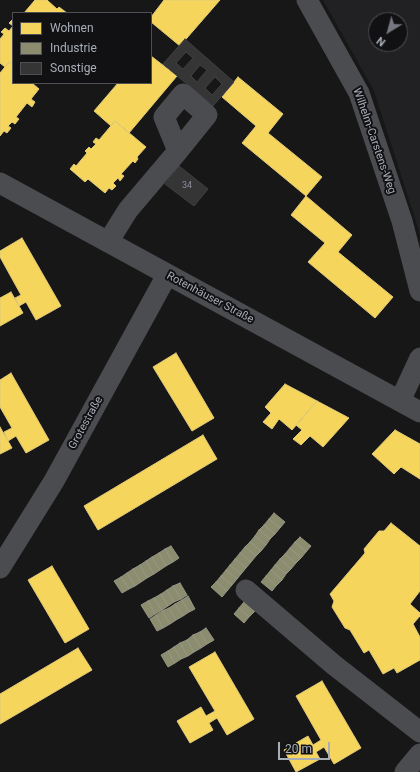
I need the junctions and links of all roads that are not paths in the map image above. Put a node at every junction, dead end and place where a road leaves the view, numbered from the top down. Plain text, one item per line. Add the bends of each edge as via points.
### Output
1 (307, 0) edge
2 (178, 151) dead end
3 (0, 183) edge
4 (108, 242) junction
5 (167, 275) junction
6 (420, 291) edge
7 (420, 359) edge
8 (400, 401) junction
9 (420, 412) edge
10 (0, 568) edge
11 (246, 590) dead end
12 (420, 732) edge
13 (420, 754) edge
14 (405, 772) edge

1 - 6 street, Wilhelm-Carstens-Weg via 359,93 402,221
2 - 4 street via 128,210
3 - 4 street, Rotenhäuser Straße
4 - 5 street, Rotenhäuser Straße
5 - 8 street, Rotenhäuser Straße
5 - 10 street, Grotestraße via 54,481
7 - 8 street
8 - 9 street, Rotenhäuser Straße
11 - 12 street via 334,665
13 - 14 street

